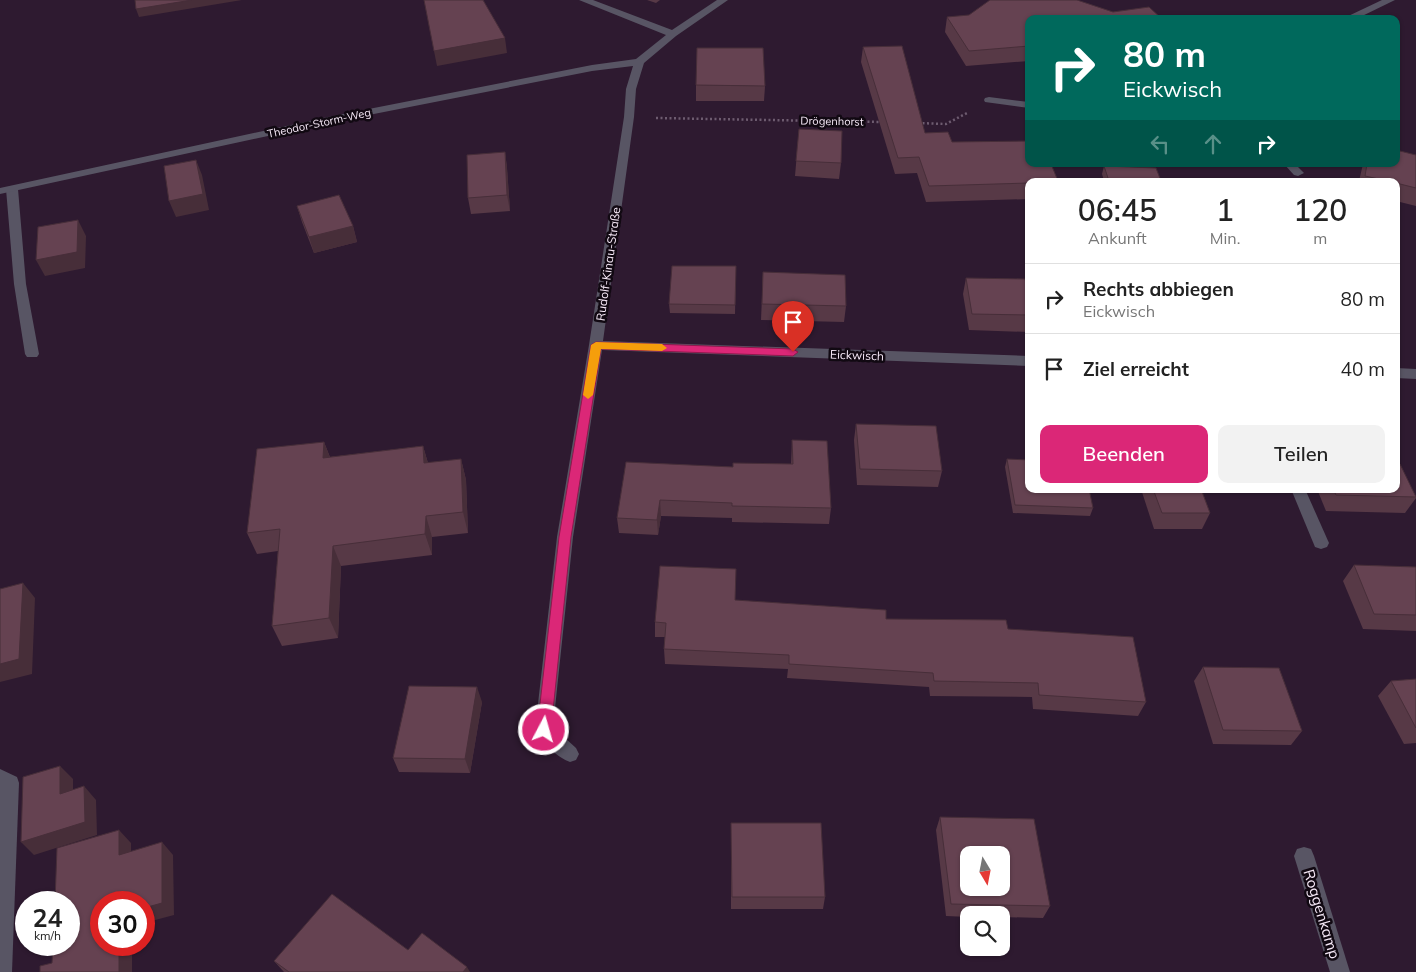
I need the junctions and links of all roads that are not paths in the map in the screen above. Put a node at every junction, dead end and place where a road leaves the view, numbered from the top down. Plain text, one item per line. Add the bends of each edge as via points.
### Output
1 (584, 0) edge
2 (723, 0) edge
3 (1390, 0) edge
4 (1356, 15) edge
5 (673, 34) junction
6 (639, 62) junction
7 (989, 100) road end
8 (1025, 104) edge
9 (1291, 167) edge
10 (1298, 173) dead end
11 (6, 190) edge
12 (596, 345) junction
13 (32, 354) dead end
14 (1025, 360) edge
15 (1400, 373) edge
16 (1416, 374) edge
17 (1300, 493) edge
18 (1322, 543) dead end
19 (570, 754) dead end
20 (0, 777) edge
21 (1304, 856) dead end
22 (2, 972) edge
23 (1340, 972) edge

1 - 5 street
2 - 5 street
3 - 4 street
5 - 6 street
6 - 11 street, Theodor-Storm-Weg via 592,68 338,118
6 - 12 street, Rudolf-Kinau-Straße via 631,89
7 - 8 street
9 - 10 street
11 - 13 street
12 - 14 street, Eickwisch
12 - 19 street, Rudolf-Kinau-Straße via 565,537 544,730
15 - 16 street
17 - 18 street
20 - 22 street via 10,783
21 - 23 street, Roggenkamp

